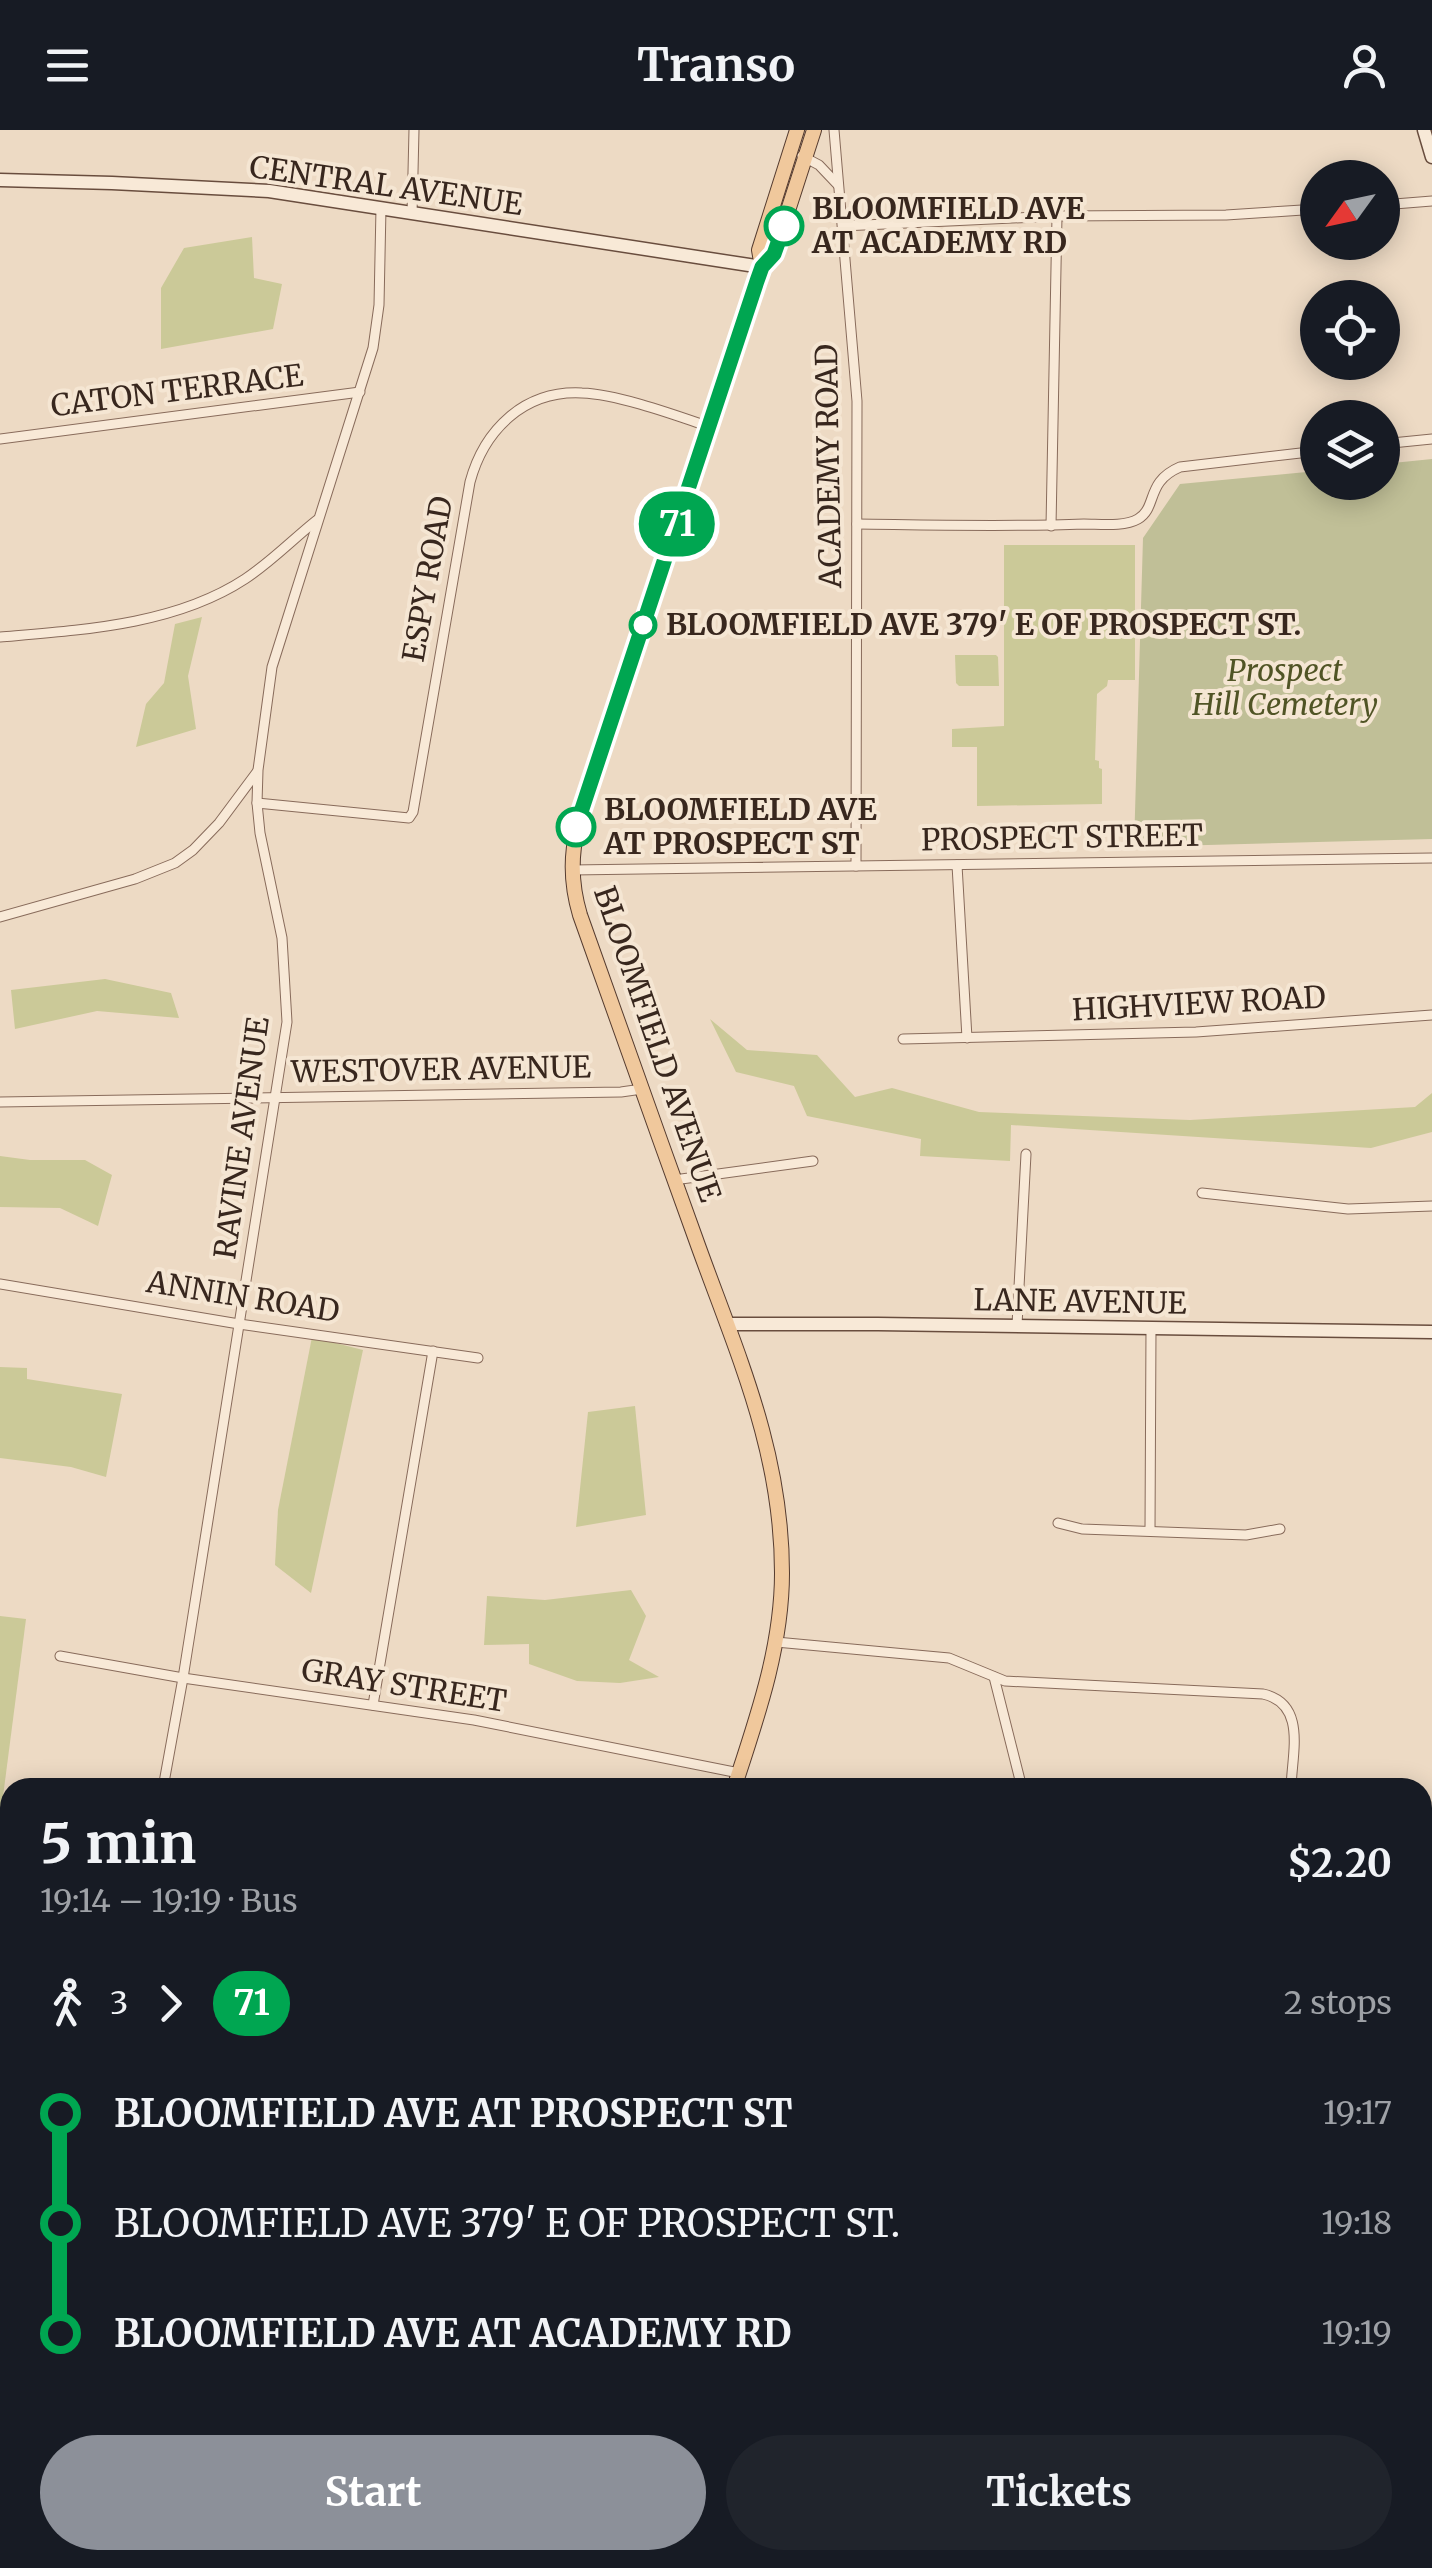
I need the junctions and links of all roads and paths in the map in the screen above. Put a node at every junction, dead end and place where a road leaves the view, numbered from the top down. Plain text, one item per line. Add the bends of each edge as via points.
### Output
1 (414, 130) edge
2 (797, 130) edge
3 (814, 130) edge
4 (834, 130) edge
5 (1424, 130) edge
6 (791, 150) junction
7 (1432, 156) edge
8 (806, 158) junction
9 (0, 180) edge
10 (838, 186) junction
11 (1432, 202) edge
12 (1400, 204) edge
13 (381, 208) junction
14 (1300, 210) edge
15 (412, 214) junction
16 (1057, 216) junction
17 (843, 226) junction
18 (762, 267) junction
19 (360, 392) junction
20 (710, 427) junction
21 (0, 439) edge
22 (1432, 439) edge
23 (1400, 442) edge
24 (1300, 453) edge
25 (319, 518) junction
26 (857, 524) junction
27 (1051, 526) junction
28 (0, 636) edge
29 (258, 770) junction
30 (257, 803) junction
31 (1432, 858) edge
32 (957, 865) junction
33 (856, 866) junction
34 (572, 870) junction
35 (0, 917) edge
36 (1432, 1015) edge
37 (967, 1038) junction
38 (903, 1040) dead end
39 (642, 1090) junction
40 (276, 1098) junction
41 (0, 1102) edge
42 (1026, 1154) dead end
43 (814, 1161) dead end
44 (674, 1180) junction
45 (1202, 1193) dead end
46 (1432, 1206) edge
47 (0, 1284) edge
48 (239, 1324) junction
49 (727, 1324) junction
50 (1017, 1326) junction
51 (1151, 1328) junction
52 (1432, 1332) edge
53 (433, 1351) junction
54 (478, 1358) dead end
55 (1058, 1522) dead end
56 (1280, 1529) dead end
57 (1150, 1530) junction
58 (776, 1642) junction
59 (60, 1656) dead end
60 (994, 1677) junction
61 (183, 1678) junction
62 (373, 1705) junction
63 (165, 1778) edge
64 (727, 1778) edge
65 (737, 1778) edge
66 (1019, 1778) edge
67 (1290, 1778) edge

1 - 15 street
2 - 6 main road, BLOOMFIELD AVENUE
3 - 8 main road, BLOOMFIELD AVENUE
4 - 10 street, ACADEMY ROAD
5 - 7 main road
6 - 8 street
6 - 18 main road, BLOOMFIELD AVENUE via 758,250
8 - 10 street
8 - 18 main road, BLOOMFIELD AVENUE via 774,254
9 - 13 main road, CENTRAL AVENUE via 269,192
10 - 17 street, ACADEMY ROAD
11 - 12 street
13 - 15 main road, CENTRAL AVENUE
13 - 19 street, RAVINE AVENUE via 374,348
14 - 16 street
15 - 18 main road, CENTRAL AVENUE
16 - 17 street
16 - 27 street
17 - 26 street, ACADEMY ROAD via 857,400
18 - 20 main road, BLOOMFIELD AVENUE
19 - 21 street, CATON TERRACE
19 - 25 street, RAVINE AVENUE
20 - 30 street, ESPY ROAD via 580,392 546,397 507,418 485,444 470,482 413,812 409,818
20 - 34 main road, BLOOMFIELD AVENUE via 582,808
22 - 23 street
24 - 27 street via 1180,466 1158,482 1139,518
25 - 28 street via 246,578 175,612
25 - 29 street, RAVINE AVENUE via 272,667
26 - 27 street
26 - 33 street, ACADEMY ROAD
29 - 30 street, RAVINE AVENUE
29 - 35 street via 219,823 175,863
30 - 40 street, RAVINE AVENUE via 285,979 287,1022
31 - 32 street, PROSPECT STREET
32 - 33 street, PROSPECT STREET
32 - 37 street
33 - 34 street, PROSPECT STREET
34 - 39 main road, BLOOMFIELD AVENUE via 580,915
36 - 37 street, HIGHVIEW ROAD via 1196,1032
37 - 38 street, HIGHVIEW ROAD
39 - 40 street, WESTOVER AVENUE
39 - 44 main road, BLOOMFIELD AVENUE
40 - 41 street, WESTOVER AVENUE
40 - 48 street, RAVINE AVENUE
42 - 50 street
43 - 44 street
44 - 49 main road, BLOOMFIELD AVENUE
45 - 46 street via 1348,1209
47 - 48 street, ANNIN ROAD
48 - 53 street, ANNIN ROAD
48 - 61 street, RAVINE AVENUE
49 - 50 main road, LANE AVENUE
49 - 58 main road, BLOOMFIELD AVENUE via 762,1422 777,1491 782,1570
50 - 51 main road, LANE AVENUE
51 - 52 main road, LANE AVENUE
51 - 57 street
53 - 54 street, ANNIN ROAD
53 - 62 street
55 - 57 street
56 - 57 street via 1246,1535
58 - 60 street via 949,1658
58 - 65 main road, BLOOMFIELD AVENUE
59 - 61 street, GRAY STREET
60 - 66 street
60 - 67 street via 1275,1696 1293,1720
61 - 62 street, GRAY STREET
61 - 63 street, RAVINE AVENUE
62 - 64 street, GRAY STREET via 474,1720

